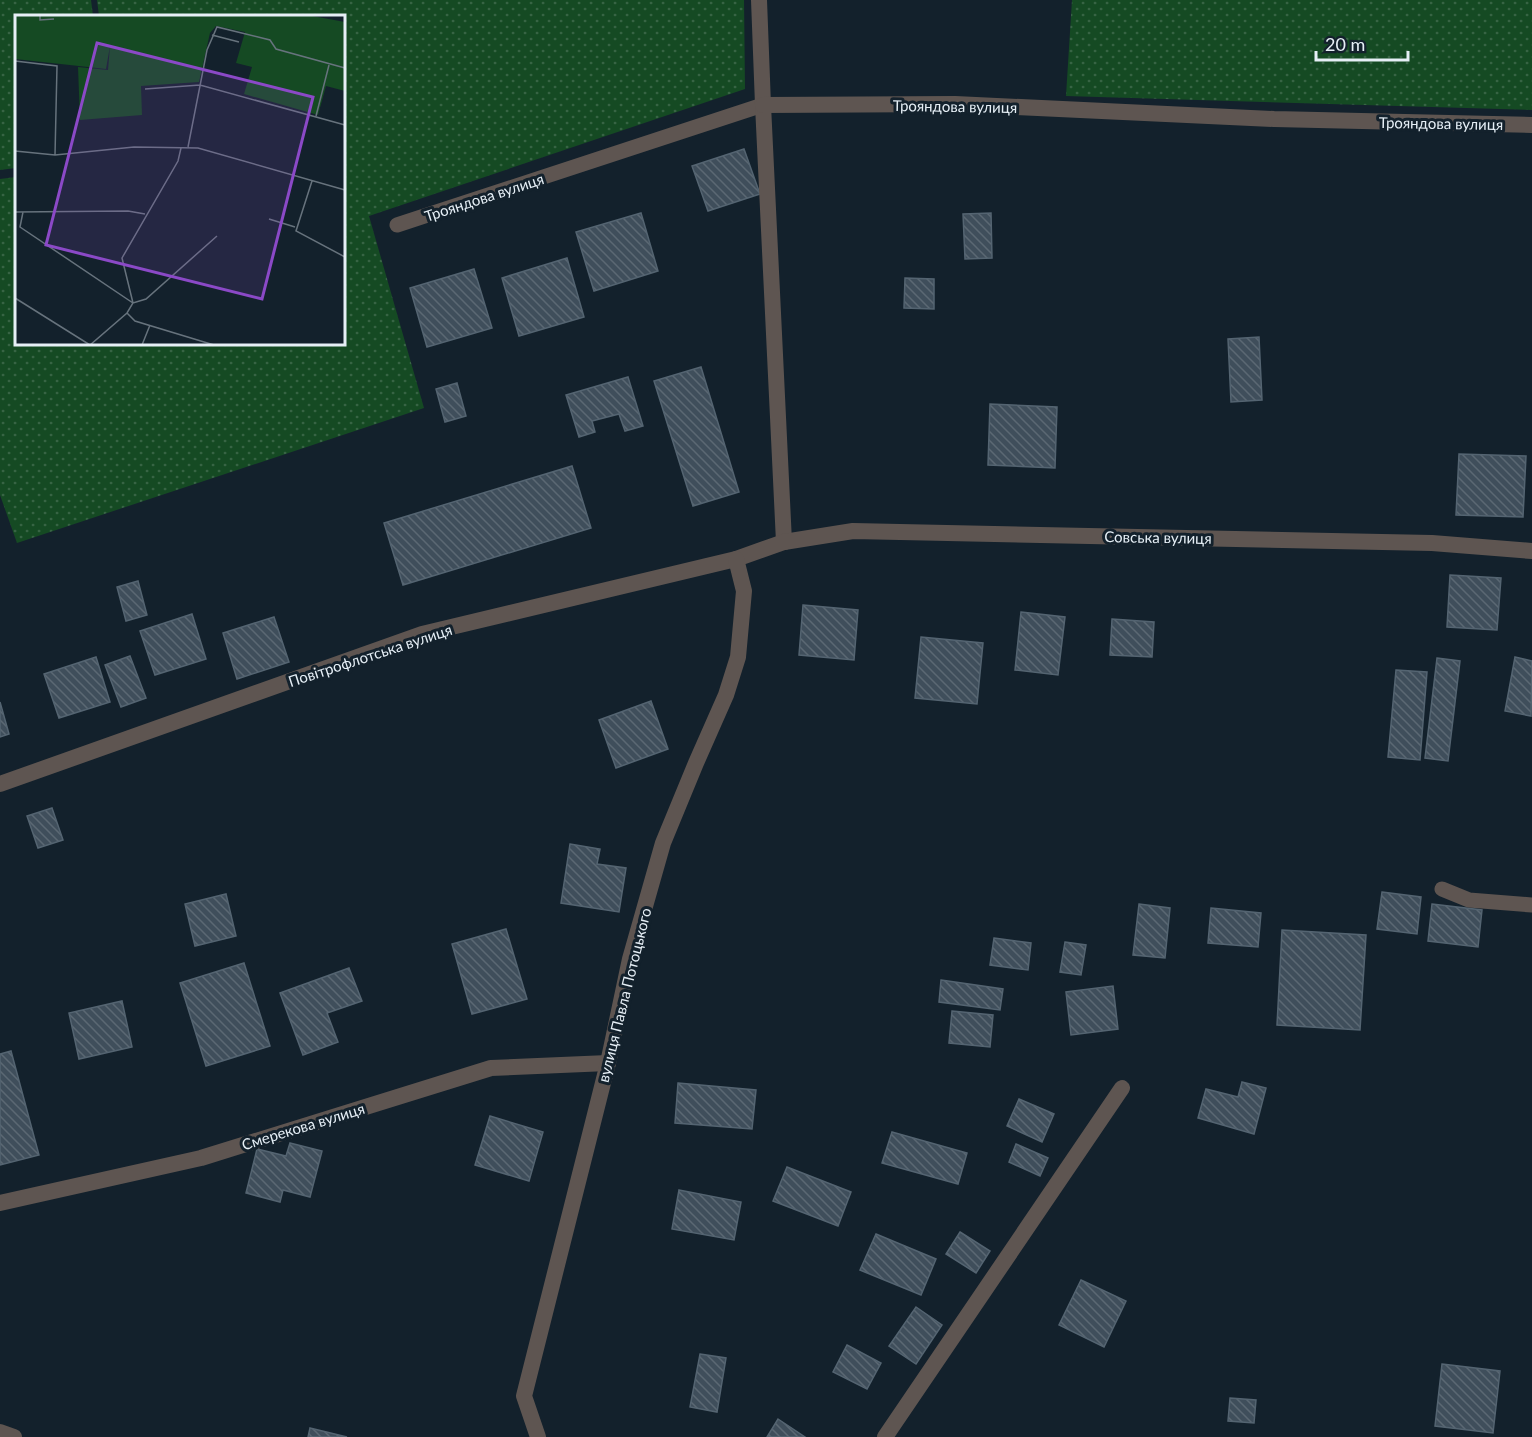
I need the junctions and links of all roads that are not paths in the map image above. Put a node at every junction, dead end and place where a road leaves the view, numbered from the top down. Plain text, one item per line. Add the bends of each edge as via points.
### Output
1 (759, 0) edge
2 (763, 105) junction
3 (1532, 124) edge
4 (397, 225) dead end
5 (784, 542) junction
6 (1532, 551) edge
7 (736, 559) junction
8 (0, 784) edge
9 (1442, 889) dead end
10 (1532, 904) edge
11 (608, 1063) junction
12 (1122, 1088) dead end
13 (0, 1203) edge
14 (0, 1432) edge
15 (15, 1437) edge
16 (538, 1437) edge
17 (885, 1437) edge

1 - 2 street
2 - 3 street, Трояндова вулиця via 955,104 1274,119
2 - 4 lane, Трояндова вулиця
2 - 5 street
5 - 6 street, Совська вулиця via 853,531 1432,543
5 - 7 street, Повітрофлотська вулиця
7 - 8 street, Повітрофлотська вулиця via 422,634
7 - 11 street, вулиця Павла Потоцького via 744,591 738,657 726,695 663,843 630,959
9 - 10 lane via 1469,900
11 - 13 street, Смерекова вулиця via 491,1068 201,1158
11 - 16 street, вулиця Павла Потоцького via 524,1396
12 - 17 street
14 - 15 street

